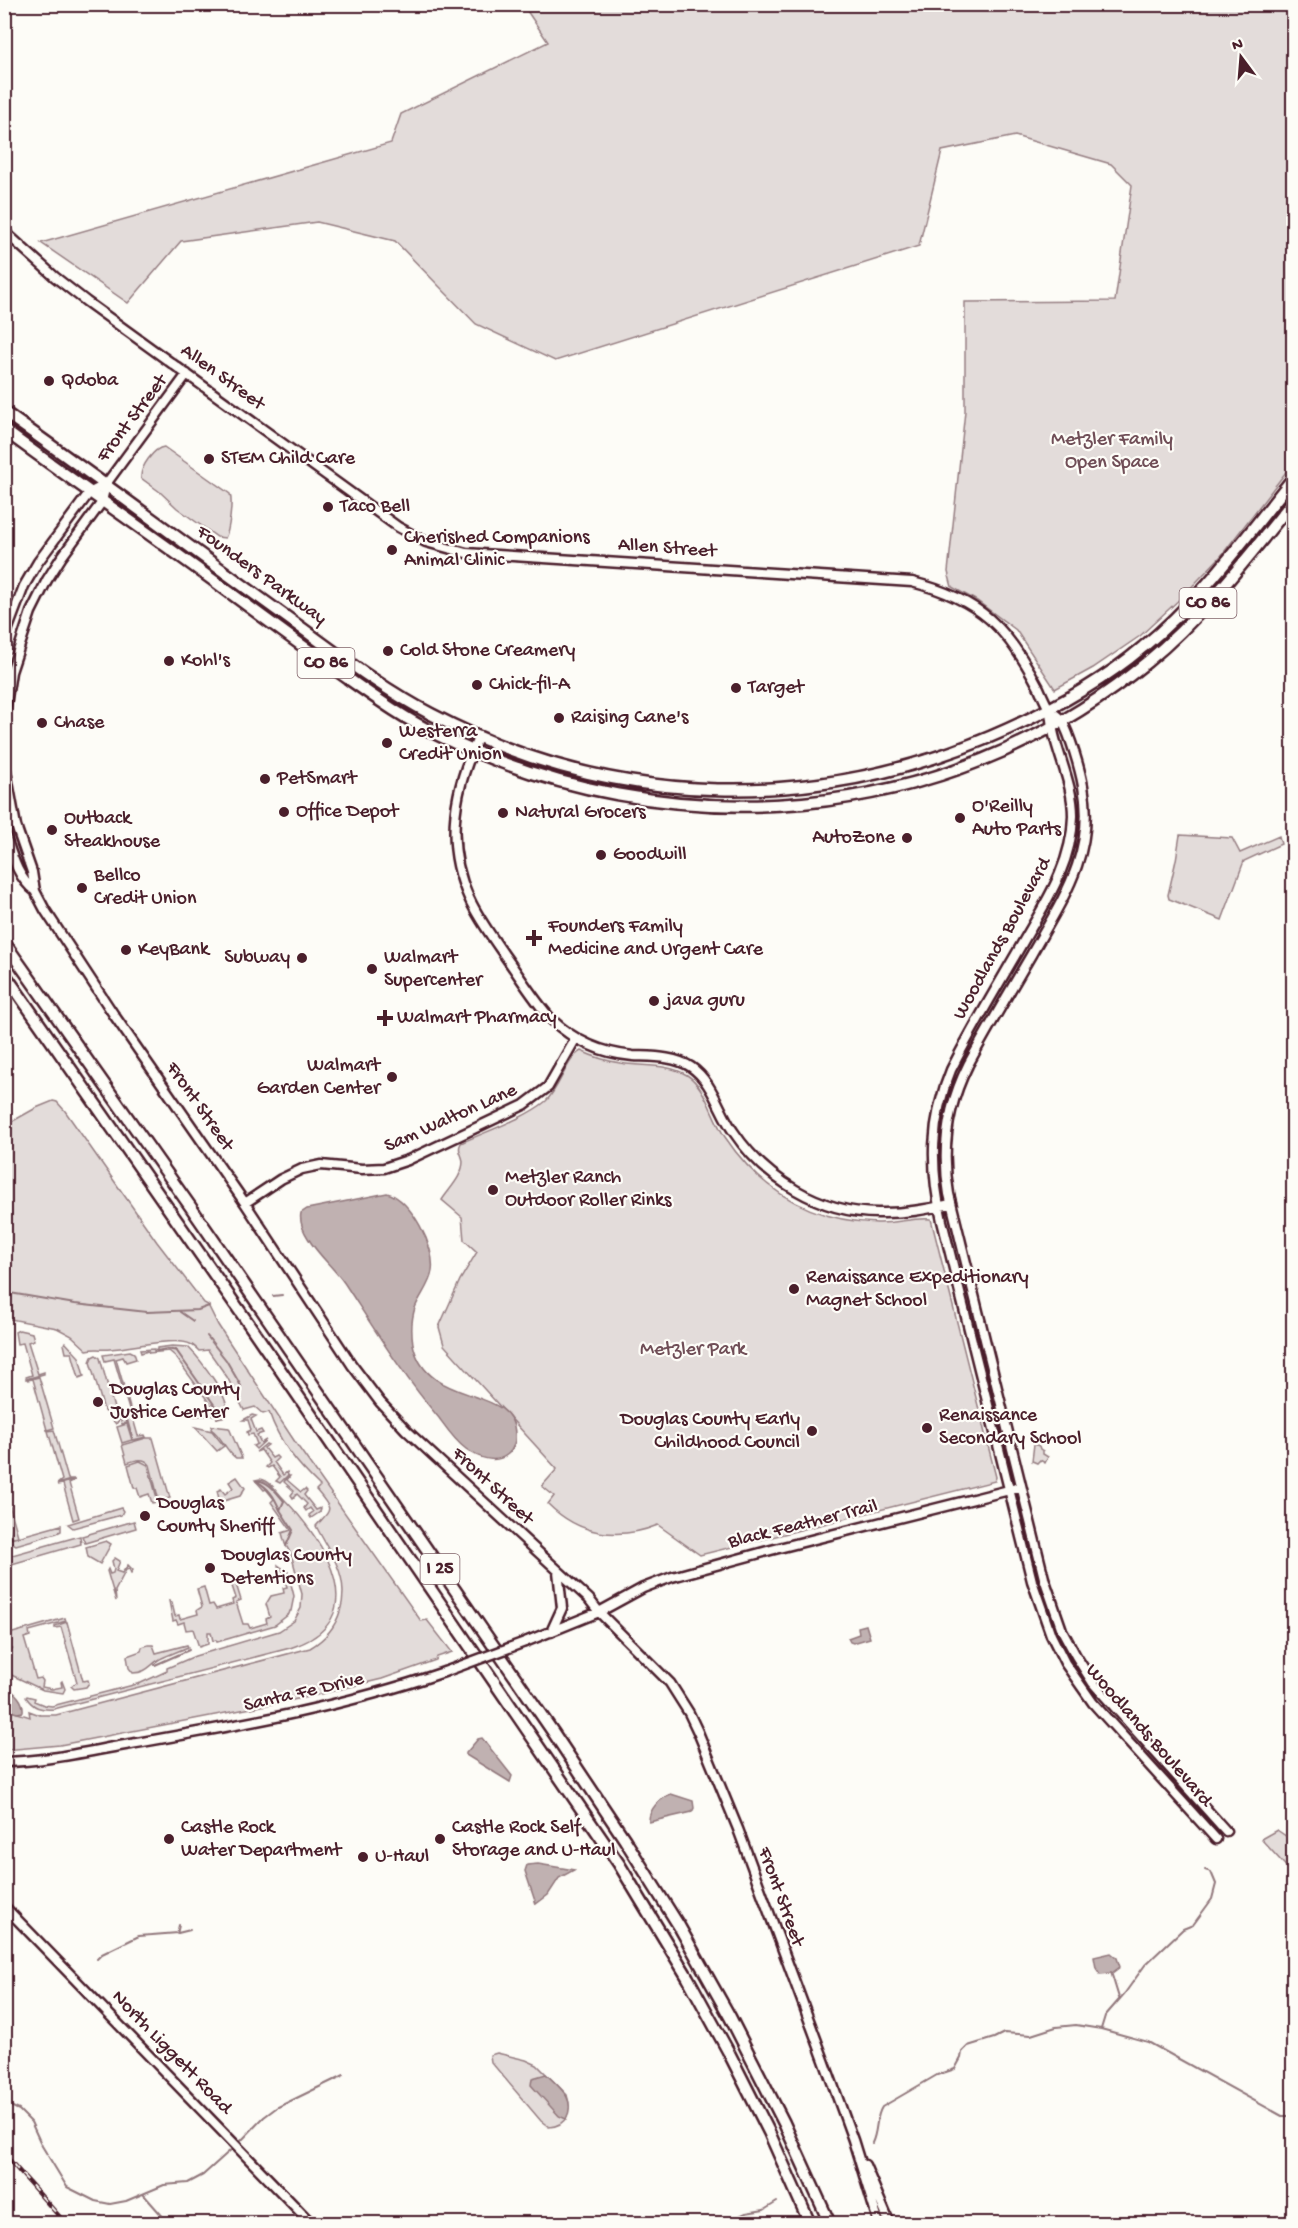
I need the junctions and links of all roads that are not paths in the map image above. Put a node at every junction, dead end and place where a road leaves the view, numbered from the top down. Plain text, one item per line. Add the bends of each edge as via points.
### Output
1 (4, 231) edge
2 (187, 374) junction
3 (4, 412) edge
4 (4, 430) edge
5 (1293, 477) edge
6 (106, 484) junction
7 (89, 493) junction
8 (1293, 500) edge
9 (102, 502) junction
10 (4, 639) edge
11 (1050, 710) junction
12 (4, 718) edge
13 (1061, 721) junction
14 (1050, 727) junction
15 (478, 738) junction
16 (472, 750) junction
17 (4, 760) edge
18 (802, 787) junction
19 (766, 806) junction
20 (4, 832) edge
21 (1069, 850) junction
22 (1075, 874) junction
23 (35, 891) junction
24 (4, 942) edge
25 (4, 973) edge
26 (576, 1038) junction
27 (245, 1203) junction
28 (951, 1204) junction
29 (939, 1206) junction
30 (1021, 1487) junction
31 (1009, 1490) junction
32 (558, 1571) junction
33 (599, 1612) junction
34 (551, 1632) junction
35 (4, 1762) edge
36 (1226, 1831) dead end
37 (1216, 1839) dead end
38 (4, 1906) edge
39 (853, 2140) junction
40 (312, 2223) edge
41 (810, 2223) edge
42 (830, 2223) edge
43 (879, 2223) edge
44 (890, 2223) edge

1 - 2 street, Allen Street via 67,287
2 - 6 street, Front Street
2 - 11 street, Allen Street via 398,527 446,549 898,581 934,588 977,609 1004,633 1018,650
3 - 6 highway, Founders Parkway / CO 86
4 - 7 highway, Founders Parkway / CO 86
5 - 11 highway, Founders Parkway / CO 86 via 1172,622 1107,675
6 - 7 street, Front Street
6 - 9 street, Front Street
6 - 15 highway, Founders Parkway / CO 86 via 392,691
7 - 9 highway, Founders Parkway / CO 86
7 - 10 street, Front Street via 33,570
8 - 13 highway, Founders Parkway / CO 86 via 1177,635 1133,673
9 - 12 street, Front Street via 57,565 31,612 11,672
9 - 16 highway, Founders Parkway / CO 86 via 383,703 435,734
11 - 13 street, Woodlands Boulevard
11 - 14 street, Woodlands Boulevard
11 - 18 highway, Founders Parkway / CO 86 via 938,757 864,777
13 - 14 highway, Founders Parkway / CO 86
13 - 22 street, Woodlands Boulevard via 1084,795 1084,836
14 - 19 highway, Founders Parkway / CO 86 via 1005,750 933,777 833,799
14 - 21 street, Woodlands Boulevard via 1071,789
15 - 16 street
15 - 18 highway, Founders Parkway / CO 86 via 556,765 630,781 721,790
16 - 19 highway, Founders Parkway / CO 86 via 550,780 628,797 705,806
16 - 26 street via 460,780 454,815 456,853 464,888 544,1011
17 - 23 street, Front Street via 13,816
18 - 19 highway
20 - 23 street, Front Street via 20,874
21 - 22 street
21 - 29 street, Woodlands Boulevard via 1054,888 946,1083 933,1142
22 - 28 street, Woodlands Boulevard via 957,1090 946,1142
23 - 27 street, Front Street via 64,941
24 - 42 highway, I 25 via 636,1857 730,2017
25 - 41 highway, I 25 via 619,1864 728,2051
26 - 27 street, Sam Walton Lane via 548,1087 524,1105 408,1160 384,1168 321,1165 302,1169
26 - 29 street via 601,1050 671,1059 688,1065 706,1082 729,1125 752,1156 807,1196 842,1209 876,1214
27 - 32 street, Front Street via 380,1402
28 - 29 street
28 - 30 street, Woodlands Boulevard
29 - 31 street, Woodlands Boulevard
30 - 31 street, Black Feather Trail
30 - 36 street, Woodlands Boulevard via 1049,1595 1076,1656 1115,1710
31 - 33 street, Black Feather Trail via 717,1564 654,1584
31 - 37 street, Woodlands Boulevard via 1037,1598 1065,1663 1099,1711
32 - 33 street, Front Street
32 - 34 street via 562,1608
33 - 34 street, Santa Fe Drive
33 - 39 street, Front Street via 658,1669 689,1713 738,1829
34 - 35 street, Santa Fe Drive, bridge via 357,1700 59,1757
38 - 40 street, North Liggett Road
39 - 43 street, Front Street
39 - 44 street, Front Street

